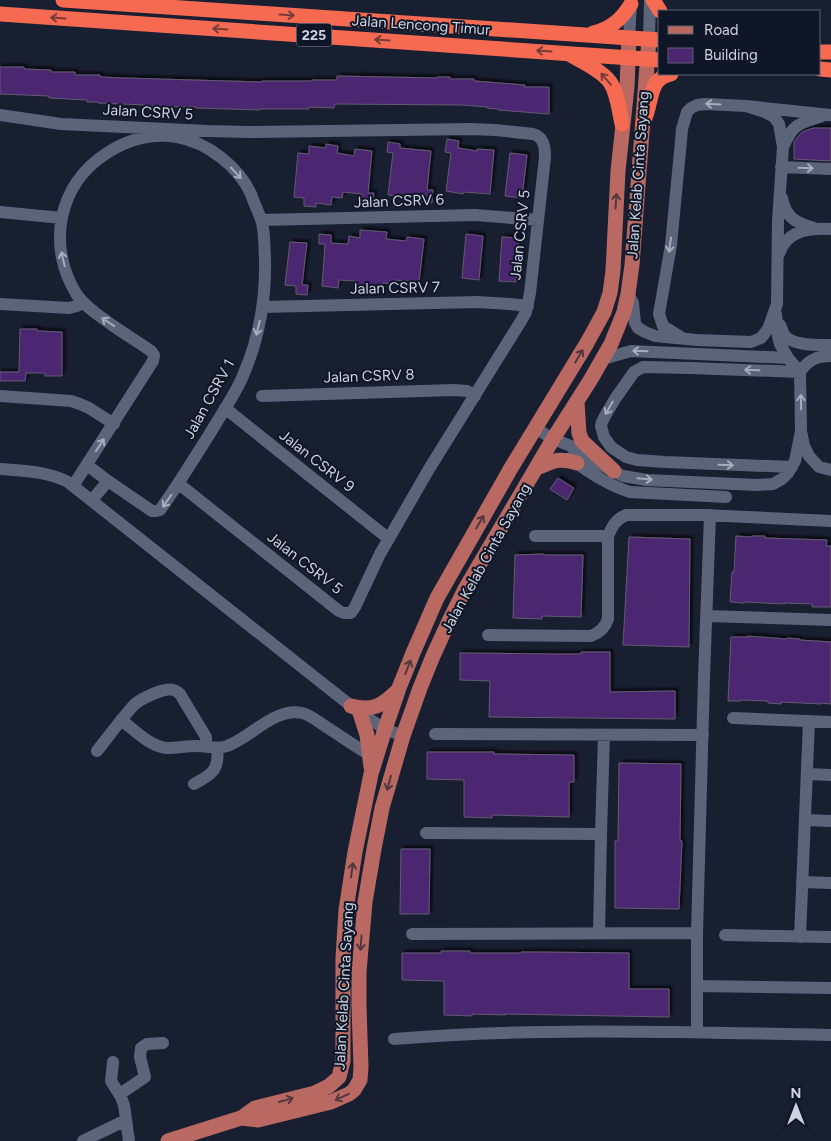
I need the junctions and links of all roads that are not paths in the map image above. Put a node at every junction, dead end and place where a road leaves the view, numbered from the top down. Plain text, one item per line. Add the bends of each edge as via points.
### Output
1 (63, 0) edge
2 (652, 0) edge
3 (632, 2) edge
4 (0, 14) edge
5 (582, 34) junction
6 (630, 38) junction
7 (654, 39) edge
8 (567, 52) junction
9 (628, 57) junction
10 (653, 59) edge
11 (667, 75) edge
12 (746, 106) junction
13 (0, 115) edge
14 (828, 115) edge
15 (622, 124) junction
16 (643, 124) junction
17 (90, 126) junction
18 (138, 128) junction
19 (235, 132) junction
20 (127, 141) junction
21 (783, 147) junction
22 (215, 154) junction
23 (782, 167) junction
24 (831, 169) edge
25 (780, 188) junction
26 (0, 212) edge
27 (62, 218) junction
28 (261, 220) junction
29 (538, 220) junction
30 (818, 228) junction
31 (831, 229) edge
32 (778, 259) junction
33 (628, 294) junction
34 (83, 303) junction
35 (0, 304) edge
36 (777, 304) junction
37 (528, 306) junction
38 (262, 307) junction
39 (684, 339) junction
40 (831, 344) edge
41 (831, 356) edge
42 (788, 358) junction
43 (603, 359) junction
44 (800, 372) junction
45 (0, 396) edge
46 (262, 396) dead end
47 (476, 396) junction
48 (577, 402) junction
49 (225, 408) junction
50 (114, 424) junction
51 (535, 428) junction
52 (801, 431) junction
53 (553, 439) junction
54 (577, 464) junction
55 (87, 465) junction
56 (792, 467) junction
57 (0, 468) edge
58 (537, 468) junction
59 (831, 470) edge
60 (614, 471) junction
61 (108, 481) junction
62 (179, 484) junction
63 (73, 486) junction
64 (726, 490) junction
65 (702, 495) junction
66 (92, 500) junction
67 (707, 515) junction
68 (727, 516) junction
69 (831, 521) edge
70 (535, 536) dead end
71 (608, 536) junction
72 (388, 538) junction
73 (707, 616) junction
74 (831, 620) edge
75 (488, 635) dead end
76 (399, 688) junction
77 (355, 709) junction
78 (733, 718) dead end
79 (122, 720) junction
80 (809, 721) junction
81 (831, 722) edge
82 (385, 730) junction
83 (435, 734) dead end
84 (604, 735) junction
85 (703, 735) junction
86 (403, 736) junction
87 (212, 747) junction
88 (97, 751) dead end
89 (370, 755) junction
90 (371, 774) junction
91 (806, 774) junction
92 (831, 774) edge
93 (194, 784) dead end
94 (805, 820) junction
95 (831, 821) edge
96 (426, 833) dead end
97 (601, 834) junction
98 (802, 882) junction
99 (831, 883) edge
100 (599, 933) junction
101 (697, 933) junction
102 (412, 934) dead end
103 (725, 935) dead end
104 (800, 937) junction
105 (831, 938) edge
106 (697, 986) junction
107 (831, 988) edge
108 (697, 1032) junction
109 (831, 1034) edge
110 (394, 1040) dead end
111 (163, 1042) dead end
112 (113, 1062) dead end
113 (120, 1094) junction
114 (241, 1118) junction
115 (126, 1120) junction
116 (83, 1141) edge
117 (130, 1141) edge
118 (168, 1141) edge

1 -> 5 highway, Jalan Lencong Timur / 225
2 - 7 street
3 - 5 highway via 611,26
3 - 6 street
8 -> 4 highway, Jalan Lencong Timur / 225
5 - 6 highway, Jalan Lencong Timur / 225
6 - 7 highway, Jalan Lencong Timur / 225
6 - 9 main road, Jalan Kelab Cinta Sayang
7 - 10 main road, Jalan Kelab Cinta Sayang
8 - 9 highway, Jalan Lencong Timur / 225
15 -> 8 highway via 610,82 598,70
9 - 10 highway, Jalan Lencong Timur / 225
9 - 15 main road, Jalan Kelab Cinta Sayang
10 - 16 main road, Jalan Kelab Cinta Sayang
11 - 16 highway via 661,77 652,89
12 - 14 street
12 - 21 street via 774,117 780,124
12 -> 39 street via 698,105 691,108 685,118 671,245 659,314 663,326
13 - 17 street, Jalan CSRV 5
14 - 21 street via 800,123 787,137
51 -> 15 main road, Jalan Kelab Cinta Sayang via 587,343 610,293
16 - 33 main road, Jalan Kelab Cinta Sayang
17 - 18 street, Jalan CSRV 5
17 - 20 street
18 - 19 street, Jalan CSRV 5
18 - 20 street
19 - 22 street via 221,140
19 - 29 street, Jalan CSRV 5 via 471,129 538,136 545,148
20 - 22 street, Jalan CSRV 1 via 148,137 177,138
20 - 27 street, Jalan CSRV 1 via 97,159 78,179 69,192
21 - 23 street
22 -> 28 street, Jalan CSRV 1 via 240,176
23 -> 24 street
23 - 25 street
25 - 30 street via 790,216 800,224
25 - 32 street
26 - 27 street
34 -> 27 street, Jalan CSRV 1 via 72,287 64,264
28 - 29 street, Jalan CSRV 6 via 484,215
28 - 38 street, Jalan CSRV 1 via 265,266
29 - 37 street, Jalan CSRV 5
30 - 31 street
30 - 32 street via 792,236 784,244
32 - 36 street
33 - 39 street via 638,328 655,336
33 - 43 main road, Jalan Kelab Cinta Sayang via 624,312
34 - 35 street via 69,308
50 -> 34 street, Jalan CSRV 1 via 154,355
36 - 39 street via 768,329 756,341
36 - 40 street via 783,333 790,340
36 - 42 street via 778,336
37 - 38 street, Jalan CSRV 7 via 477,302
37 - 47 street, Jalan CSRV 5
38 -> 49 street, Jalan CSRV 1 via 260,324 242,378
41 - 44 street via 812,359
42 -> 43 street via 632,351
42 - 44 street
43 - 48 main road, Jalan Kelab Cinta Sayang
52 -> 44 street
44 -> 56 street via 643,367 634,372 601,426 611,447 637,460
45 - 50 street via 71,401
46 - 47 street, Jalan CSRV 8 via 454,390
47 - 72 street, Jalan CSRV 5
48 - 53 main road, Jalan Kelab Cinta Sayang
48 - 60 main road via 582,441
49 - 62 street, Jalan CSRV 1
49 - 72 street, Jalan CSRV 9
55 -> 50 street, Jalan CSRV 1
51 - 53 street
76 -> 51 main road, Jalan Kelab Cinta Sayang via 437,598
52 - 56 street
52 - 59 street via 809,456 819,467
53 - 54 street
53 - 58 main road, Jalan Kelab Cinta Sayang
53 - 60 street
54 - 58 main road via 557,460
54 - 65 street via 630,492
55 - 61 street, Jalan CSRV 1
55 - 63 street, Jalan CSRV 1
56 - 64 street via 773,484
57 - 63 street via 45,474
58 - 86 main road, Jalan Kelab Cinta Sayang via 465,589 420,688
60 -> 64 street via 629,477
62 -> 61 street, Jalan CSRV 1 via 160,510 152,511
61 - 66 street
62 - 72 street, Jalan CSRV 5 via 344,613 354,611
63 - 66 street
64 - 65 street
64 - 68 street
65 - 67 street
66 - 77 street
67 - 68 street
67 - 71 street via 626,515 618,518
67 - 73 street
68 - 69 street
70 - 71 street
71 - 75 street via 608,619 604,628 591,636
73 - 74 street
73 - 85 street
76 - 77 main road via 387,701
76 - 82 main road, Jalan Kelab Cinta Sayang
77 - 82 street
77 - 89 main road via 365,728
78 - 80 street
79 - 87 street via 159,746
79 - 87 street via 138,702 167,689 175,690
79 - 88 street
80 - 81 street
80 - 91 street
82 - 86 street
82 - 90 main road, Jalan Kelab Cinta Sayang
83 - 84 street
84 - 85 street
84 - 97 street
85 - 101 street
86 -> 114 main road, Jalan Kelab Cinta Sayang via 382,808 366,902 360,960 360,1080 349,1094 331,1102 258,1120
87 - 89 street via 228,746 262,724 293,712 307,715
87 - 93 street via 217,762 214,771
89 - 90 main road
114 -> 90 main road, Jalan Kelab Cinta Sayang via 255,1108 315,1092 339,1077 343,1061 346,910
91 - 92 street
91 - 94 street
94 - 95 street
94 - 98 street
96 - 97 street
97 - 100 street
98 - 99 street
98 - 104 street
100 - 101 street
100 - 102 street
101 - 106 street
103 - 104 street
104 - 105 street
106 - 107 street
106 - 108 street
108 - 109 street
108 - 110 street via 511,1033
111 - 113 street via 141,1048 145,1077
112 - 113 street via 111,1081
113 - 115 street
114 - 118 main road, Jalan Kelab Cinta Sayang
115 - 116 street
115 - 117 street

